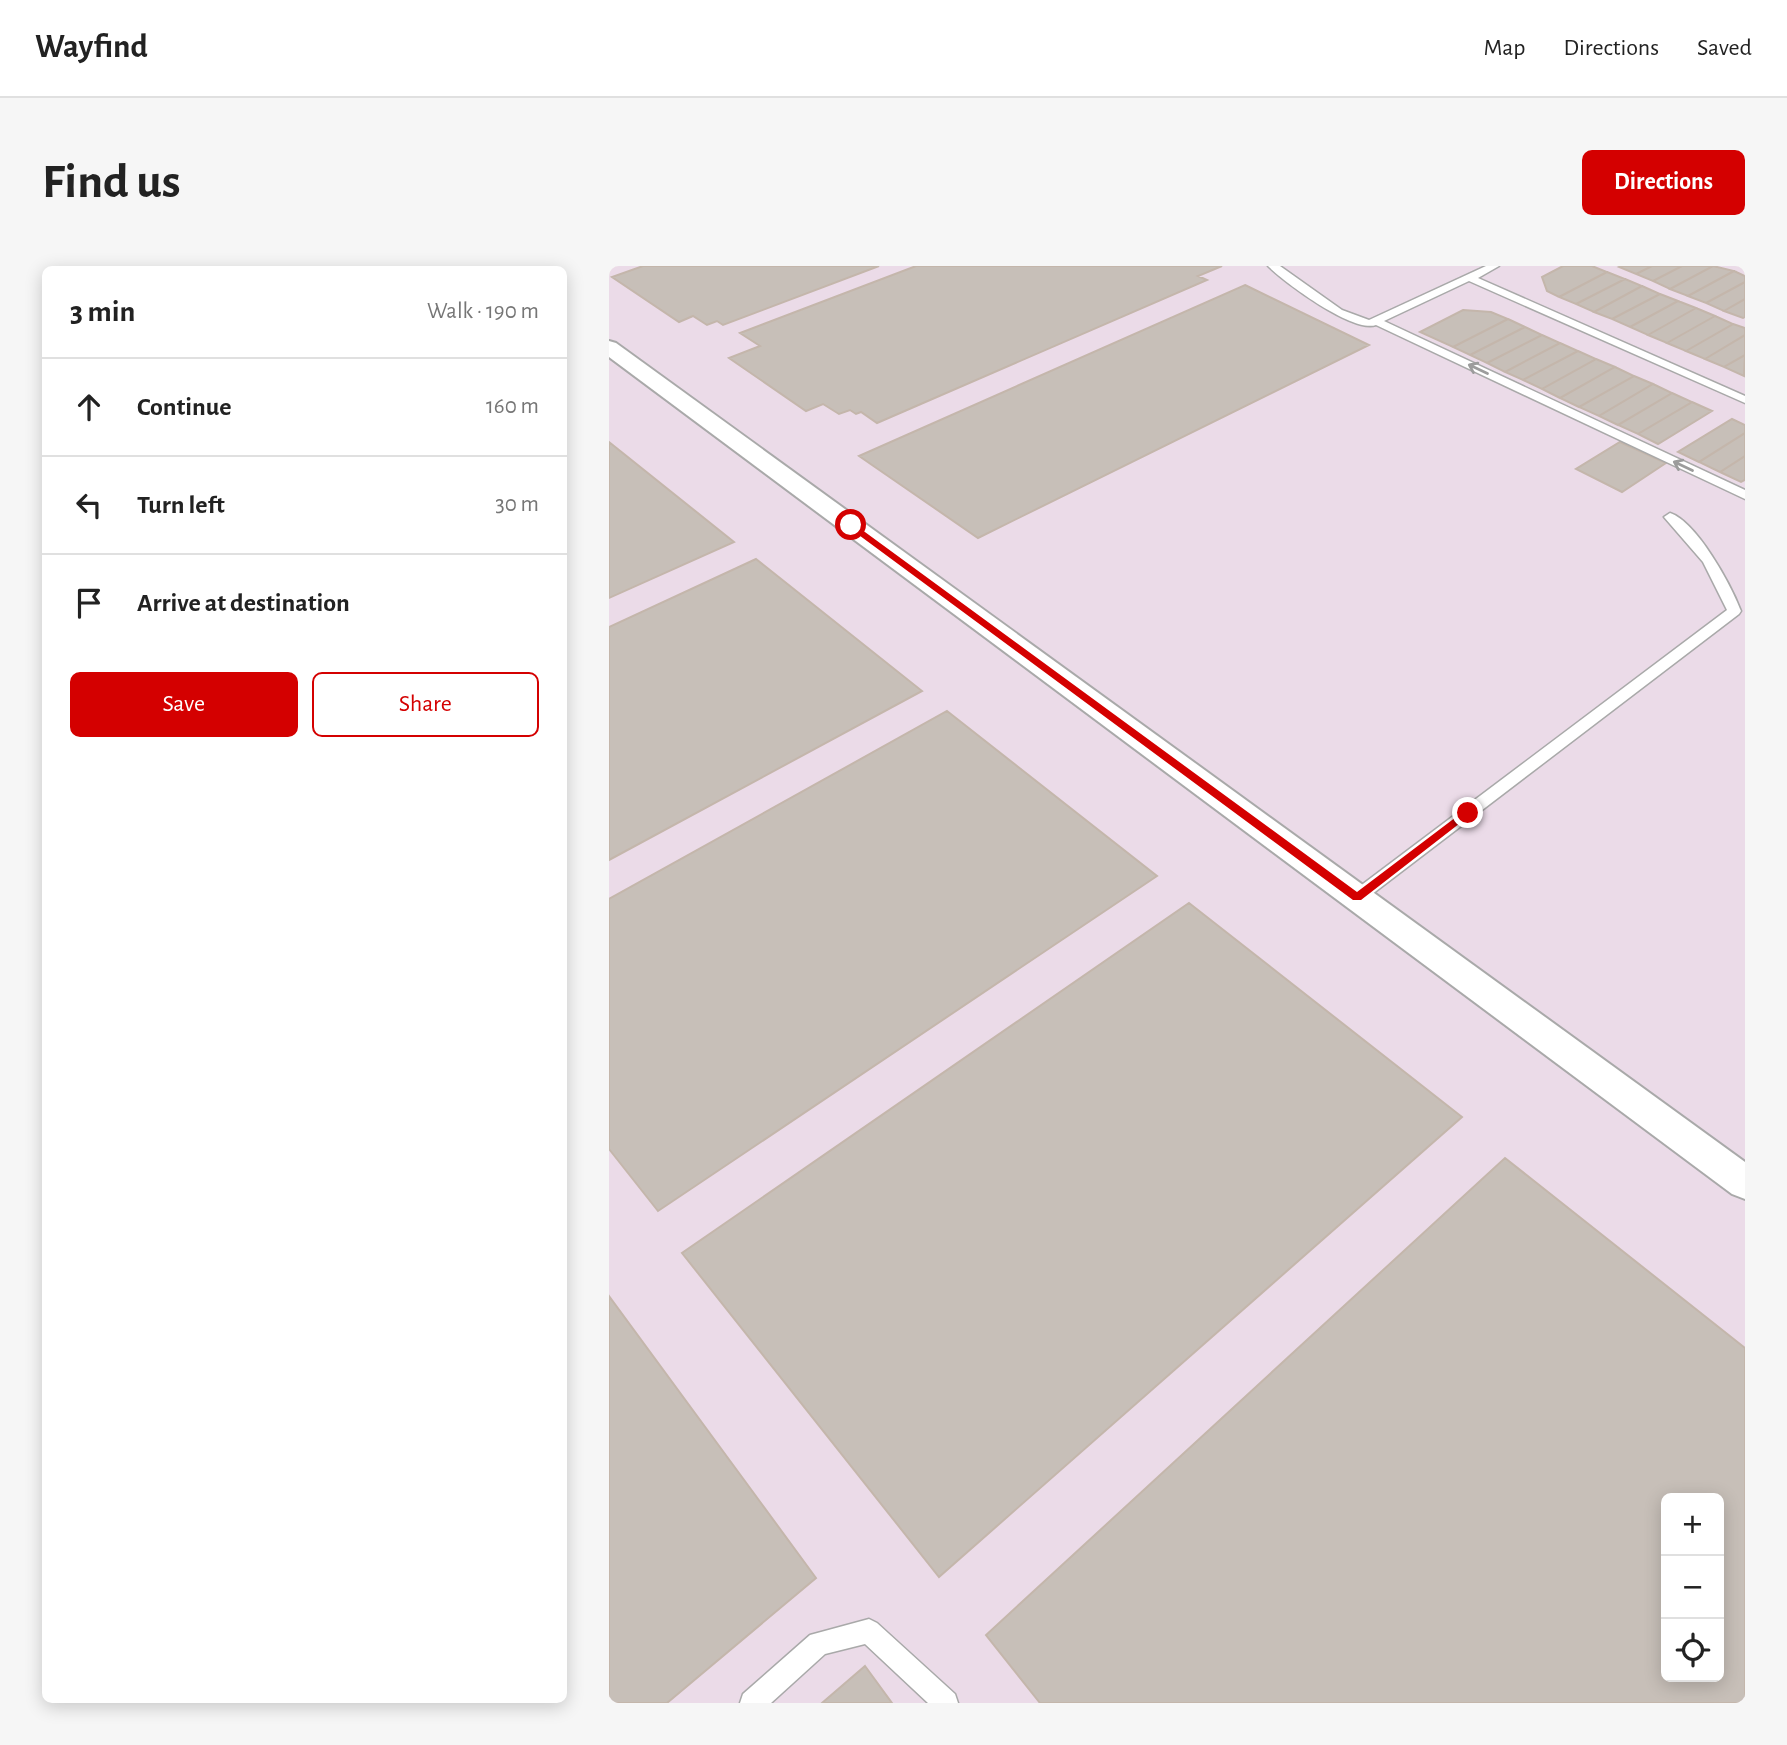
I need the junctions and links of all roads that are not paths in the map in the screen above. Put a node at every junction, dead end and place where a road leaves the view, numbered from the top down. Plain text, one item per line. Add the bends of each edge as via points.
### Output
1 (1273, 266) edge
2 (1494, 266) edge
3 (1470, 278) junction
4 (1376, 321) junction
5 (609, 347) edge
6 (1745, 400) edge
7 (1745, 495) edge
8 (1670, 517) dead end
9 (1357, 897) junction
10 (1745, 1183) edge
11 (752, 1703) edge
12 (946, 1703) edge

1 - 4 lane via 1338,312 1369,324
2 - 3 lane
3 - 4 lane
3 - 6 lane
7 -> 4 lane
5 - 9 street
8 - 9 lane via 1707,554 1734,611
9 - 10 street
11 - 12 lane via 819,1644 869,1632

